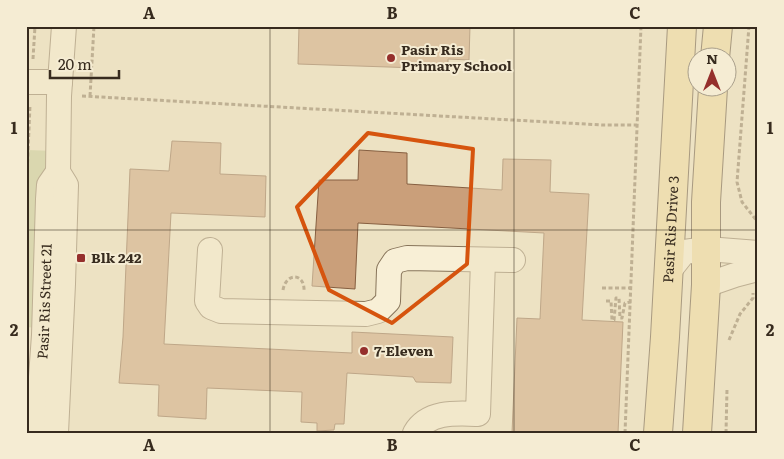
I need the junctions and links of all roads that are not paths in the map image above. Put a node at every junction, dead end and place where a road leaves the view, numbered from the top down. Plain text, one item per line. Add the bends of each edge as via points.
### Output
1 (64, 26) edge
2 (682, 26) edge
3 (718, 26) edge
4 (717, 48) edge
5 (26, 82) edge
6 (60, 89) junction
7 (713, 98) edge
8 (58, 172) junction
9 (707, 249) junction
10 (210, 250) dead end
11 (758, 253) edge
12 (483, 260) junction
13 (513, 260) dead end
14 (758, 269) edge
15 (669, 271) junction
16 (706, 285) junction
17 (37, 433) edge
18 (56, 433) edge
19 (415, 433) edge
20 (658, 433) edge
21 (697, 433) edge

1 - 6 street, Pasir Ris Street 21
2 - 15 main road, Pasir Ris Drive 3
3 - 4 main road
5 - 6 street
6 - 8 street, Pasir Ris Street 21
7 - 9 main road via 706,202
8 - 17 street, Pasir Ris Street 21 via 49,185
8 - 18 street, Pasir Ris Street 21 via 66,185
9 - 11 street
9 - 15 street via 684,252
9 - 16 main road
10 - 12 street via 207,301 211,308 221,311 366,314 378,310 388,301 389,270 395,262 407,258
12 - 13 street
12 - 19 street via 478,414 455,413 430,418
14 - 16 street
15 - 20 main road, Pasir Ris Drive 3
16 - 21 main road

